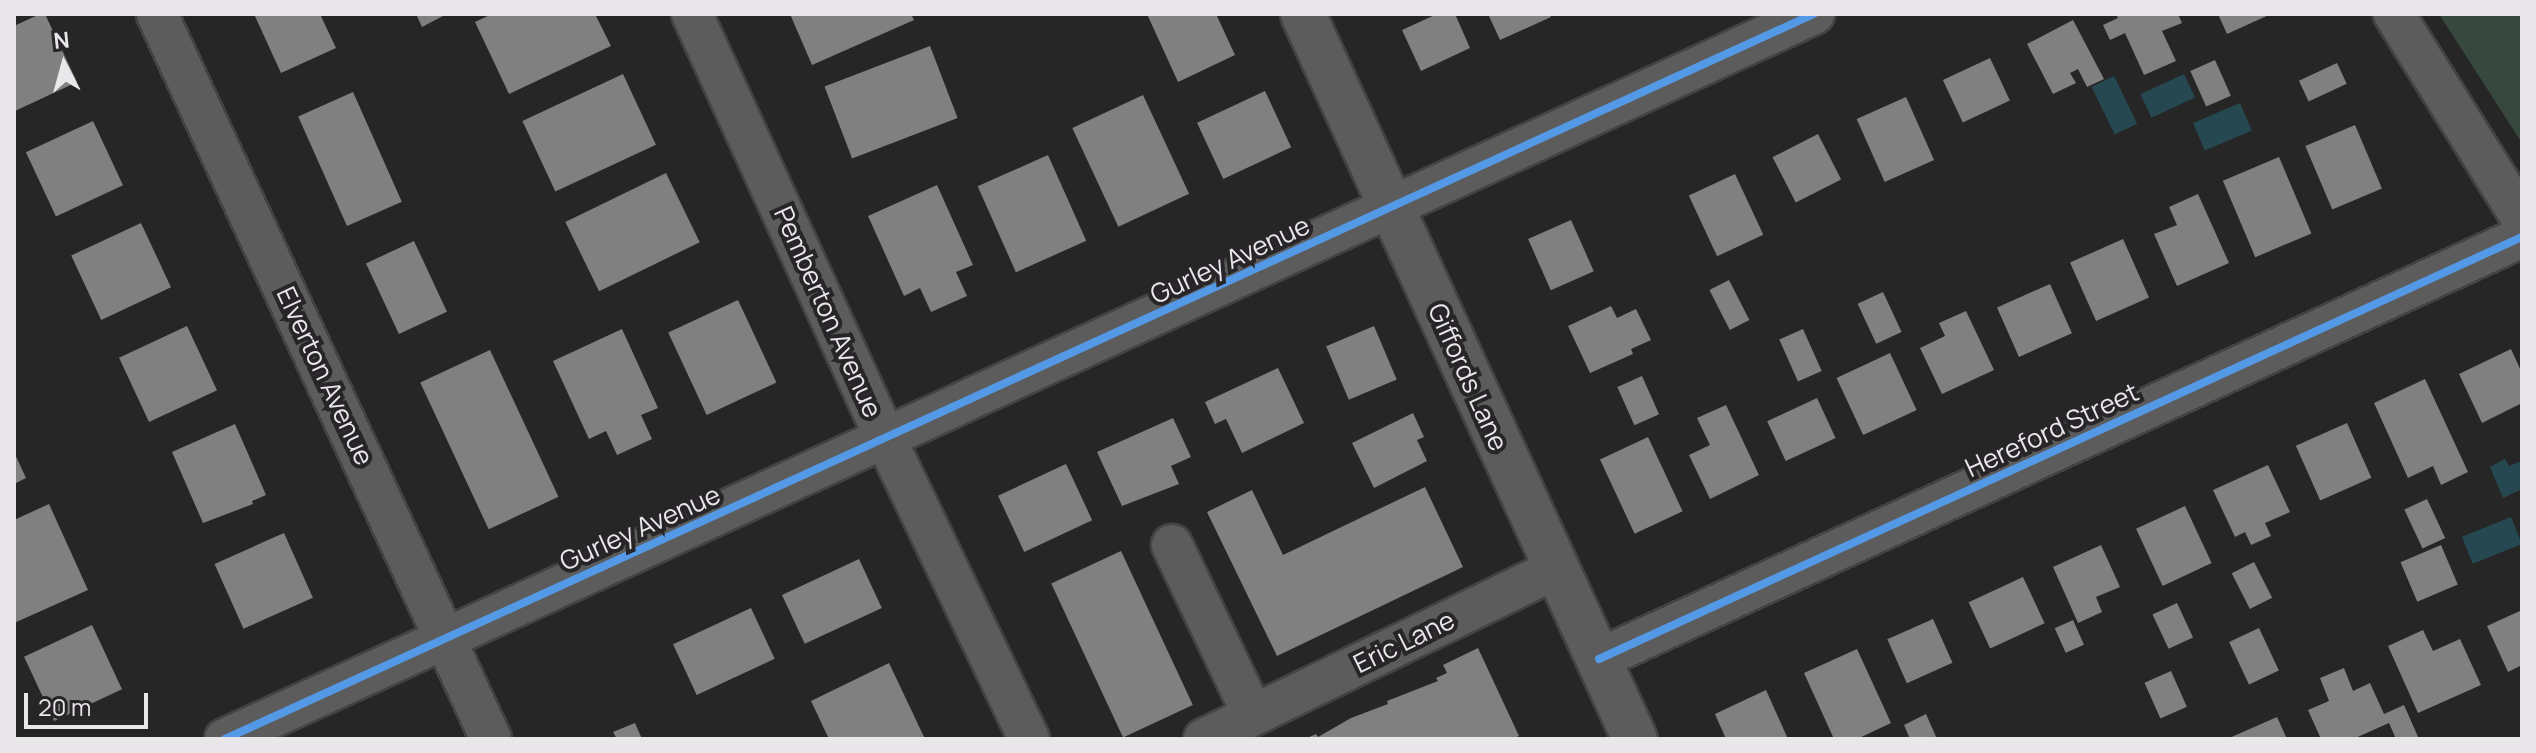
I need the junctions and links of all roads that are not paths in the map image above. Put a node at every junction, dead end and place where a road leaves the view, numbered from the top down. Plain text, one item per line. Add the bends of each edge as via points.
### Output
1 (157, 14) edge
2 (692, 14) edge
3 (1303, 14) edge
4 (1814, 14) edge
5 (2394, 14) edge
6 (1392, 208) junction
7 (2522, 219) edge
8 (2522, 237) edge
9 (886, 440) junction
10 (1172, 545) dead end
11 (1555, 569) junction
12 (446, 637) junction
13 (1599, 659) junction
14 (1253, 715) junction
15 (225, 739) edge
16 (491, 739) edge
17 (1029, 739) edge
18 (1204, 739) edge
19 (1635, 739) edge

1 - 12 street, Elverton Avenue
2 - 9 street, Pemberton Avenue
3 - 6 street, Giffords Lane
4 - 6 street, Gurley Avenue
5 - 7 street
6 - 9 street, Gurley Avenue
6 - 11 street, Giffords Lane
8 - 13 street, Hereford Street
9 - 12 street, Gurley Avenue
9 - 17 street, Pemberton Avenue
10 - 14 street
11 - 13 street, Giffords Lane
11 - 14 street, Eric Lane
12 - 15 street, Gurley Avenue
12 - 16 street, Elverton Avenue
13 - 19 street, Giffords Lane
14 - 18 street, Eric Lane

